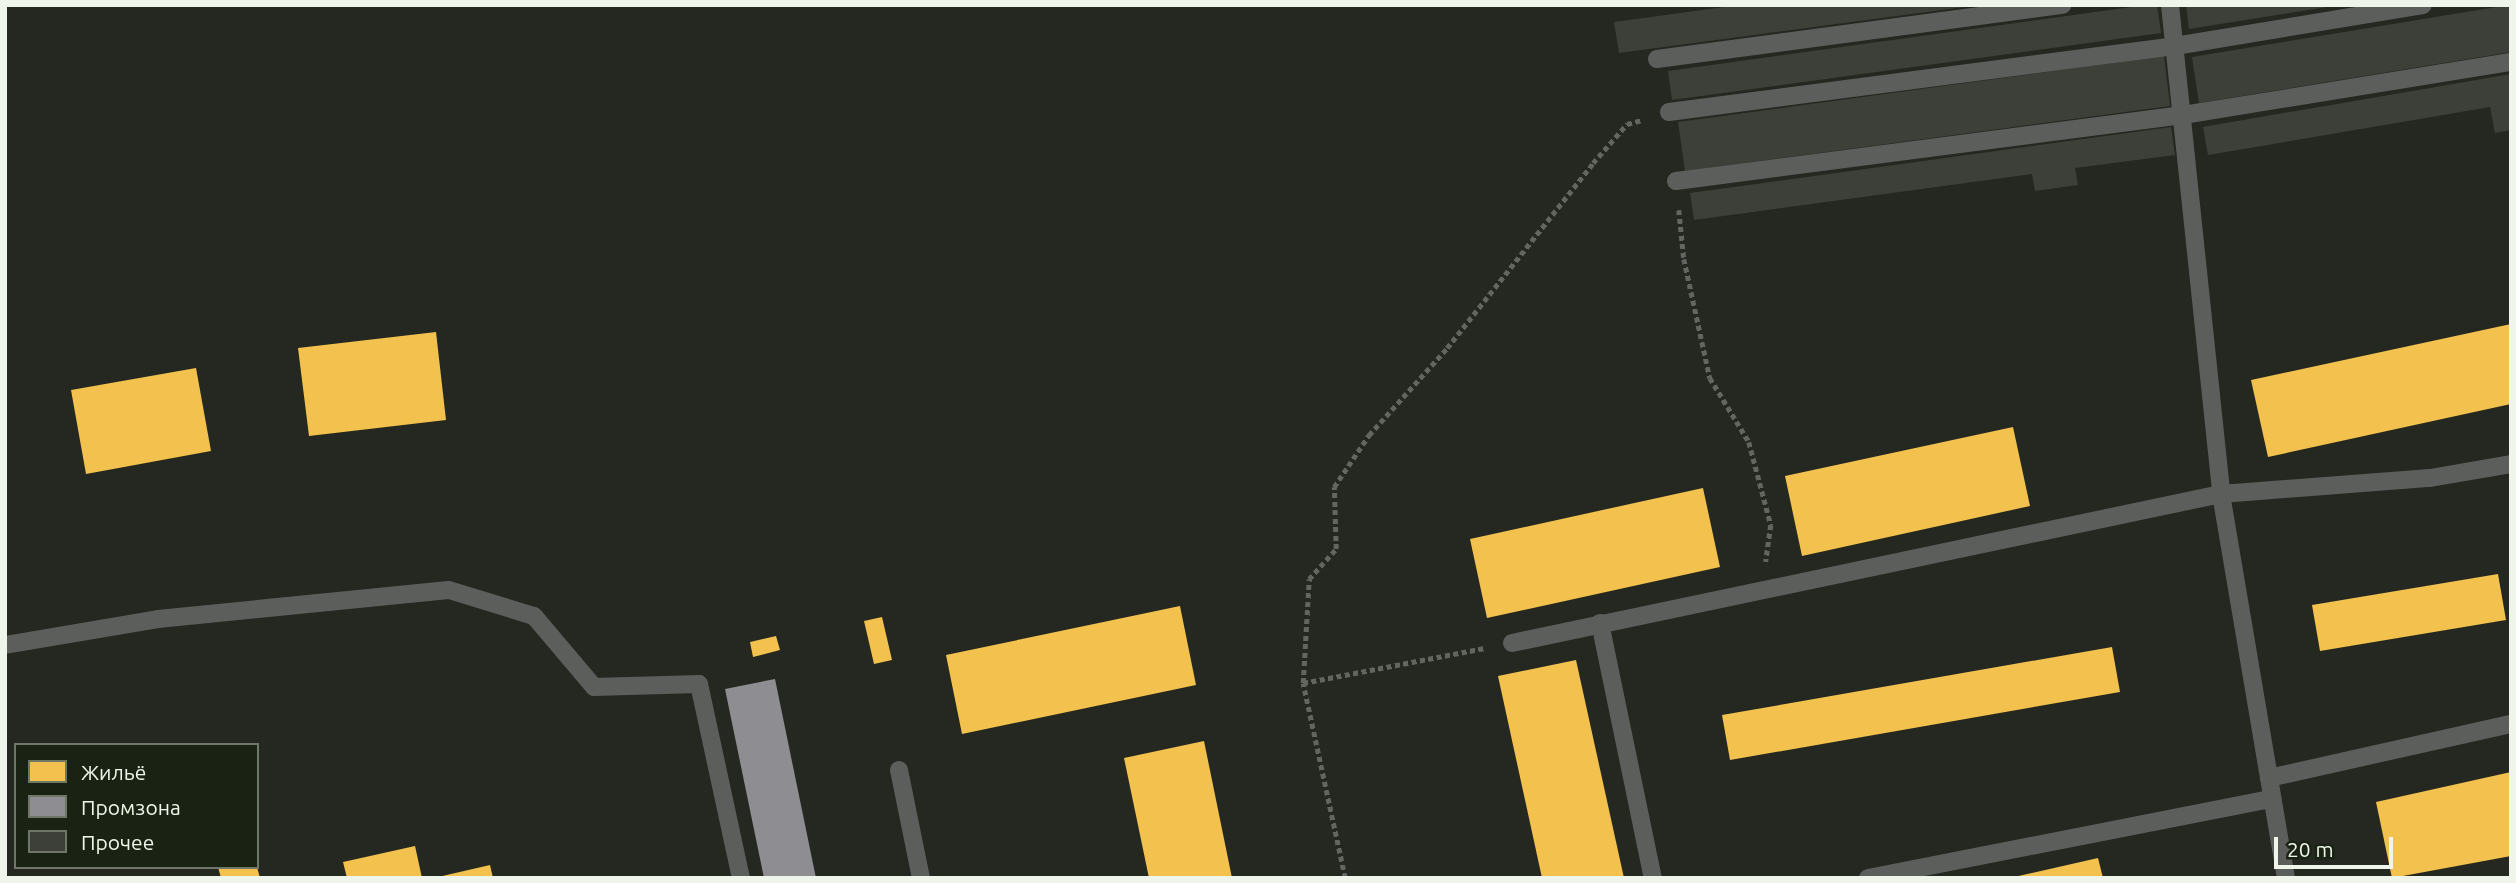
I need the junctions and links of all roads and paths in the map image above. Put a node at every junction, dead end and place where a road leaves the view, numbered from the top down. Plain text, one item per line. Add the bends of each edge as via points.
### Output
1 (2062, 5) edge
2 (2170, 5) edge
3 (2423, 5) edge
4 (2175, 46) junction
5 (1657, 59) dead end
6 (2511, 62) edge
7 (1669, 113) joint
8 (2183, 115) junction
9 (1676, 181) joint
10 (2511, 464) edge
11 (2221, 494) junction
12 (1763, 587) junction
13 (1600, 623) junction
14 (1512, 643) joint
15 (5, 645) edge
16 (1303, 683) junction
17 (2511, 724) edge
18 (899, 770) dead end
19 (2269, 778) junction
20 (2272, 799) junction
21 (741, 878) edge
22 (921, 878) edge
23 (1345, 878) edge
24 (1653, 878) edge
25 (1868, 878) edge
26 (2286, 878) edge

1 - 5 lane
2 - 4 lane
3 - 4 lane
4 - 7 lane
4 - 8 lane
6 - 8 lane
7 - 16 path via 1627,124 1447,348 1369,435 1335,487 1336,549 1309,579
8 - 9 lane
8 - 11 lane
9 - 12 path via 1684,259 1710,378 1749,442 1771,525
10 - 11 lane via 2430,478
11 - 12 lane
11 - 19 lane
12 - 13 lane
13 - 14 lane
13 - 24 lane
14 - 16 path
15 - 21 lane via 158,619 449,590 522,612 534,616 594,687 699,684
16 - 23 path
17 - 19 lane
18 - 22 lane
19 - 20 lane
20 - 25 lane
20 - 26 lane

